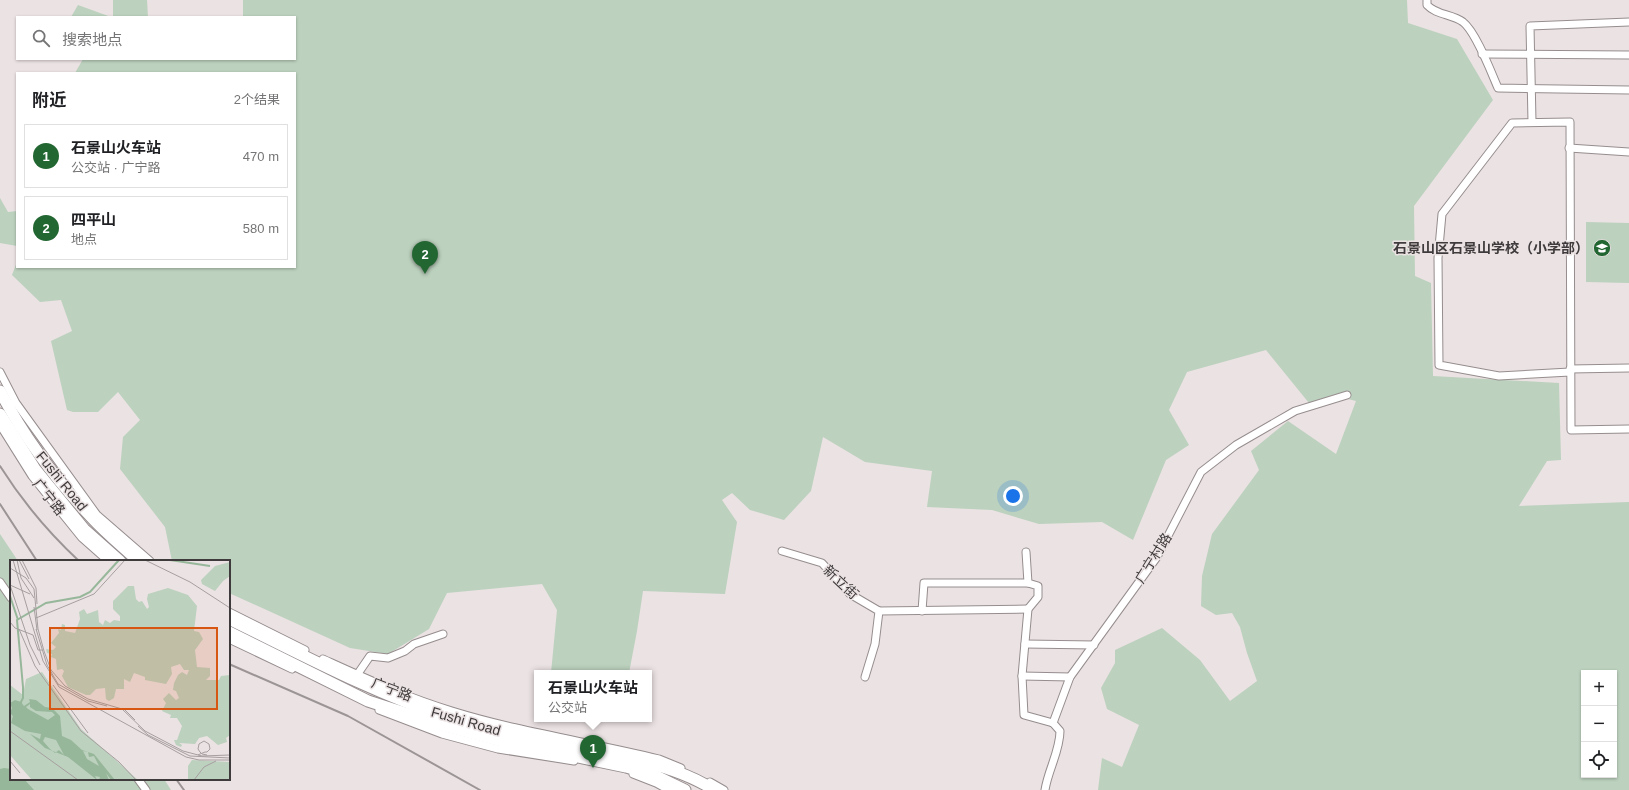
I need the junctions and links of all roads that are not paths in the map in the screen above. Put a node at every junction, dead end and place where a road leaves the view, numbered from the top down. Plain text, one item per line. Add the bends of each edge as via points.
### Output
1 (1427, 0) edge
2 (1629, 22) edge
3 (1482, 54) junction
4 (1530, 54) junction
5 (1629, 55) edge
6 (1531, 90) junction
7 (1629, 90) edge
8 (1532, 122) junction
9 (1569, 148) junction
10 (1629, 152) edge
11 (1629, 368) edge
12 (1570, 370) junction
13 (0, 372) edge
14 (0, 392) edge
15 (1346, 396) dead end
16 (0, 414) edge
17 (0, 425) edge
18 (1629, 429) edge
19 (782, 551) dead end
20 (1026, 552) dead end
21 (107, 560) edge
22 (119, 560) edge
23 (137, 560) edge
24 (149, 560) edge
25 (0, 582) edge
26 (1028, 583) junction
27 (10, 597) edge
28 (1028, 609) junction
29 (922, 610) junction
30 (879, 611) junction
31 (230, 613) edge
32 (230, 619) edge
33 (230, 632) edge
34 (443, 634) dead end
35 (230, 639) edge
36 (1025, 644) junction
37 (1094, 645) junction
38 (357, 674) junction
39 (1022, 676) junction
40 (865, 677) dead end
41 (1070, 677) junction
42 (1053, 723) junction
43 (139, 780) edge
44 (146, 790) edge
45 (669, 790) edge
46 (685, 790) edge
47 (714, 790) edge
48 (724, 790) edge
49 (1045, 790) edge

1 - 3 street via 1427,6 1431,10 1452,16 1464,23
2 - 4 street via 1530,26
3 - 4 street
3 - 6 street via 1498,88
4 - 5 street
4 - 6 street
6 - 7 street
6 - 8 street
8 - 9 street via 1570,122
8 - 12 street via 1512,123 1442,214 1438,258 1439,365 1499,376
9 - 10 street
9 - 12 street
11 - 12 street
12 - 18 street via 1571,430
13 - 24 street, 广宁路 via 16,403 97,515
14 - 23 highway, Fushi Road via 45,462 93,520
15 - 37 street, 广宁村路 via 1294,411 1236,445 1200,472 1157,557
16 - 22 highway, Fushi Road via 35,470 84,529
17 - 21 street, 广宁路 via 32,476 82,538
19 - 30 street, 新立街 via 822,563 850,594
20 - 26 street
25 - 27 street
26 - 28 street via 1038,586 1038,597
26 - 29 street via 924,583
28 - 29 street
28 - 36 street
29 - 30 street
30 - 40 street via 876,644
31 - 38 street, 广宁路
32 - 47 highway, Fushi Road via 374,689 447,718 501,732 656,764
33 - 46 highway, Fushi Road via 368,701 501,741 626,767
34 - 38 street via 414,644 405,652 388,658 370,656
35 - 45 street, 广宁路 via 368,706 442,734 498,749 604,766 631,773
36 - 37 street
36 - 39 street
37 - 41 street, 广宁村路
38 - 48 street, 广宁路 via 376,684 451,711 502,725 658,758 704,778
39 - 41 street
39 - 42 street via 1024,715
41 - 42 street, 广宁村路
42 - 49 street via 1060,731 1060,741 1046,779
43 - 44 street

